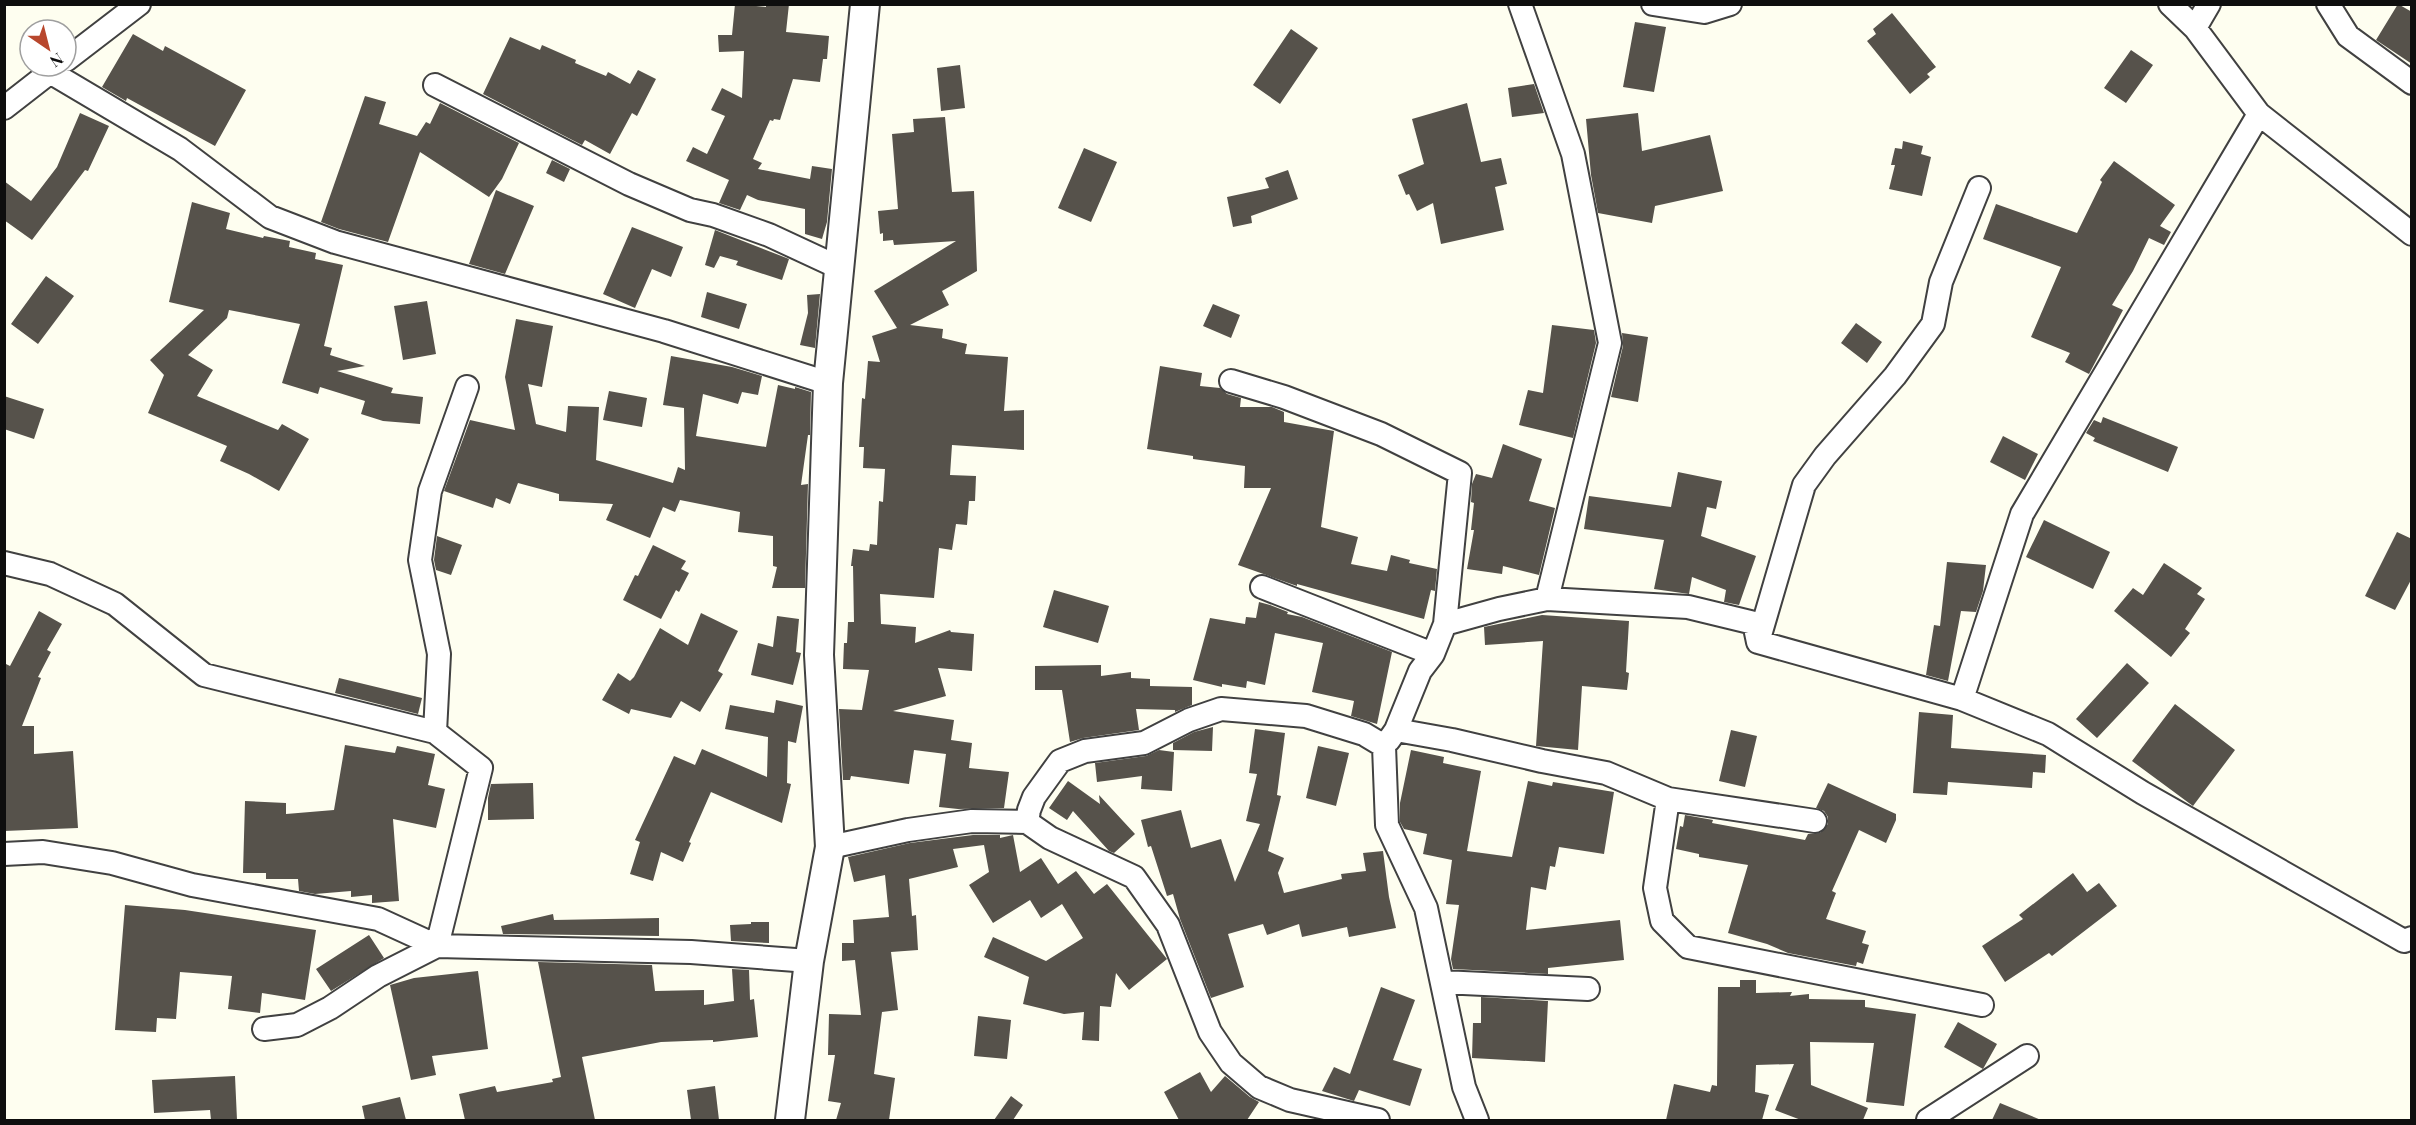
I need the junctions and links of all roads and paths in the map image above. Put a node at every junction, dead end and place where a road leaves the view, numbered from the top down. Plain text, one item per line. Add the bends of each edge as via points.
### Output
1 (139, 4) edge
2 (865, 4) edge
3 (1520, 4) edge
4 (1653, 4) edge
5 (1730, 4) edge
6 (2170, 4) edge
7 (2209, 4) edge
8 (2328, 4) edge
9 (2195, 28) junction
10 (78, 51) edge
11 (43, 78) edge
12 (76, 78) edge
13 (2412, 83) edge
14 (435, 85) dead end
15 (4, 108) edge
16 (2259, 114) junction
17 (1979, 188) dead end
18 (2412, 234) edge
19 (840, 268) junction
20 (1231, 381) dead end
21 (828, 383) junction
22 (467, 387) dead end
23 (4, 563) edge
24 (1262, 587) dead end
25 (1547, 600) junction
26 (1445, 624) junction
27 (1758, 642) junction
28 (1433, 654) junction
29 (1962, 699) junction
30 (435, 732) junction
31 (1390, 738) junction
32 (1668, 799) junction
33 (1815, 821) dead end
34 (1028, 822) junction
35 (830, 847) junction
36 (4, 854) edge
37 (2412, 938) edge
38 (437, 946) junction
39 (809, 961) junction
40 (1442, 982) junction
41 (1588, 989) dead end
42 (1982, 1005) dead end
43 (264, 1029) dead end
44 (2027, 1056) dead end
45 (790, 1120) edge
46 (1378, 1120) edge
47 (1477, 1120) edge
48 (1928, 1120) edge

1 - 10 street
2 - 19 street
3 - 25 street via 1573,154 1610,343
4 - 5 street via 1704,12
6 - 9 street
7 - 9 street
8 - 13 street via 2348,36
9 - 16 street
11 - 15 street
12 - 21 street via 270,217 345,245 663,331
14 - 19 street via 629,184 690,210 769,235
16 - 18 street
16 - 29 street via 2022,514
17 - 27 street via 1941,282 1933,324 1804,485
19 - 21 street
20 - 26 street via 1381,434 1460,473
21 - 35 street via 819,655
22 - 30 street via 430,491 420,560 439,654
23 - 30 street via 50,574 116,604 204,675
24 - 28 street
25 - 26 street
25 - 27 street via 1688,607 1754,623
26 - 28 street
27 - 29 street
28 - 31 street via 1420,671
29 - 37 street via 2048,734 2143,793 2393,935 2404,941
30 - 38 street via 481,768
31 - 32 street via 1452,740 1606,773
31 - 34 street via 1306,716 1221,709 1144,743 1085,750 1060,760 1034,797
31 - 40 street via 1387,825 1426,908
32 - 33 street
32 - 42 street via 1655,888 1662,921 1688,947
34 - 35 street via 972,821
34 - 46 street via 1050,838 1134,877 1168,925 1210,1032 1231,1063 1259,1087 1290,1100
35 - 39 street
36 - 38 street via 43,852 112,863 192,885 378,919
38 - 39 street via 691,952
38 - 43 street via 297,1025
39 - 45 street
40 - 41 street
40 - 47 street via 1464,1087
44 - 48 street

